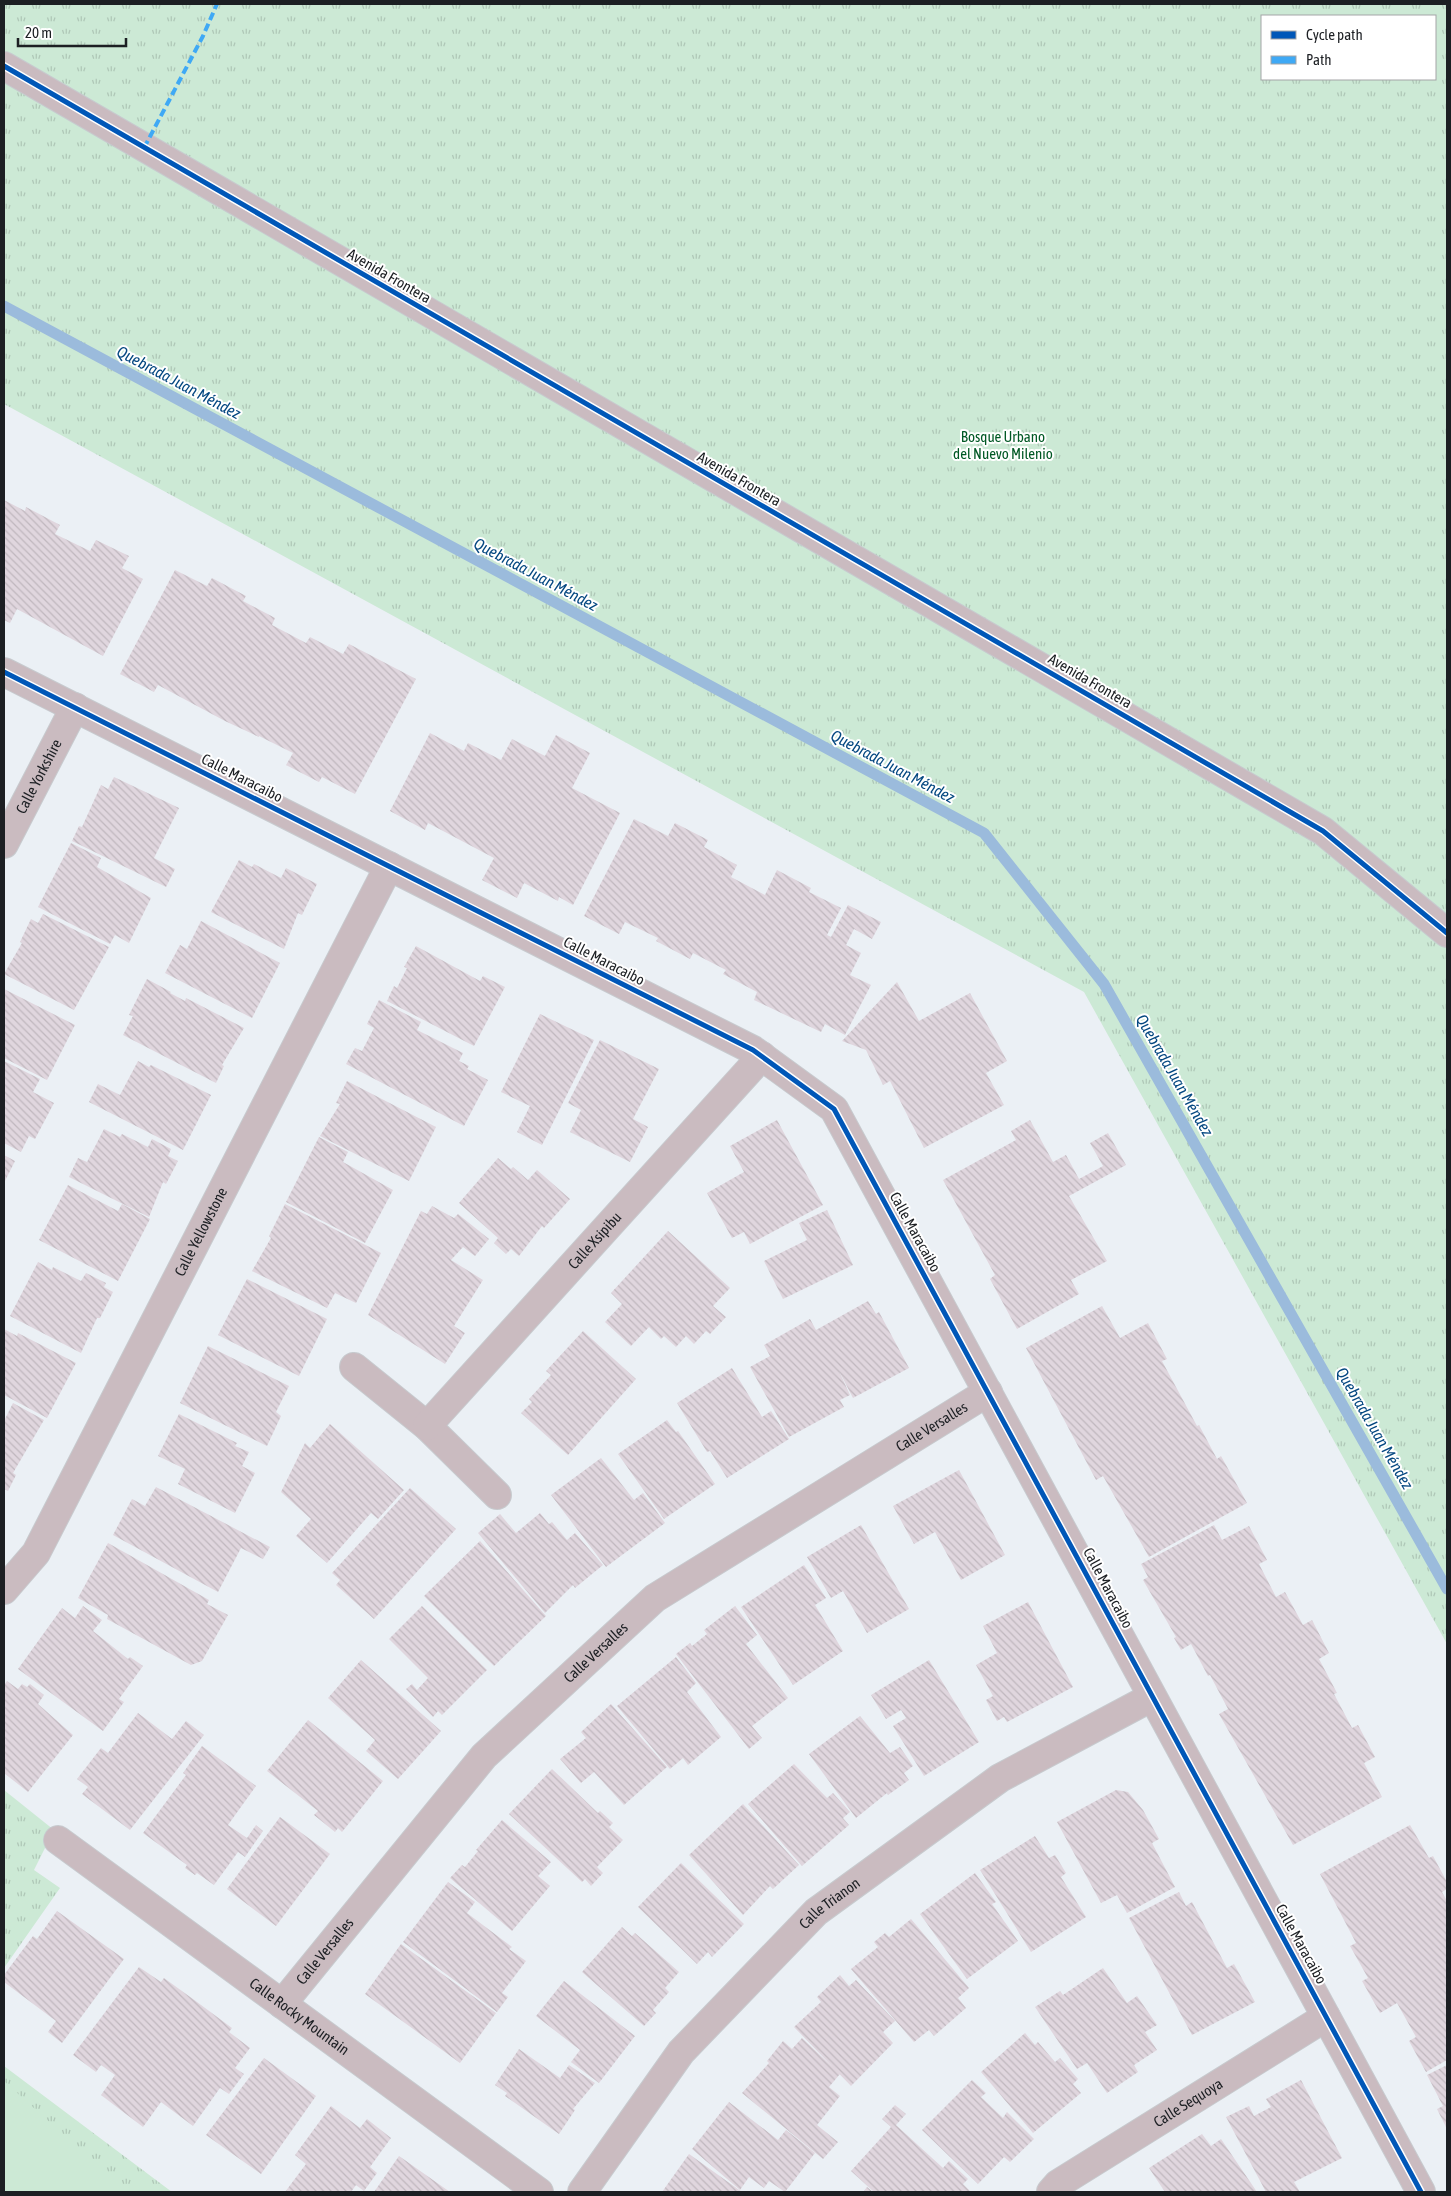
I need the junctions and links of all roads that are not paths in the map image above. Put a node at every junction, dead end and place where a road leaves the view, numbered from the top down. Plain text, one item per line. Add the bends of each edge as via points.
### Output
1 (4, 66) edge
2 (4, 672) edge
3 (75, 707) junction
4 (4, 844) edge
5 (389, 866) junction
6 (1447, 933) edge
7 (762, 1056) junction
8 (354, 1367) dead end
9 (988, 1392) junction
10 (427, 1426) junction
11 (497, 1495) dead end
12 (4, 1590) edge
13 (1152, 1697) junction
14 (58, 1840) dead end
15 (282, 2004) junction
16 (1326, 2017) junction
17 (539, 2192) edge
18 (582, 2192) edge
19 (1052, 2192) edge
20 (1421, 2192) edge

1 - 6 street, Avenida Frontera via 1323,831
2 - 3 street, Calle Maracaibo
3 - 4 street, Calle Yorkshire
3 - 5 street, Calle Maracaibo
5 - 7 street, Calle Maracaibo
5 - 12 street, Calle Yellowstone via 36,1553
7 - 9 street, Calle Maracaibo via 834,1109
7 - 10 street, Calle Xsipibu
8 - 10 street
9 - 13 street, Calle Maracaibo
9 - 15 street, Calle Versalles via 656,1598 484,1756
10 - 11 street
13 - 16 street, Calle Maracaibo
13 - 18 street, Calle Trianon via 1000,1778 816,1912 681,2052
14 - 15 street, Calle Rocky Mountain
15 - 17 street, Calle Rocky Mountain
16 - 19 street, Calle Sequoya via 1058,2184
16 - 20 street, Calle Maracaibo

